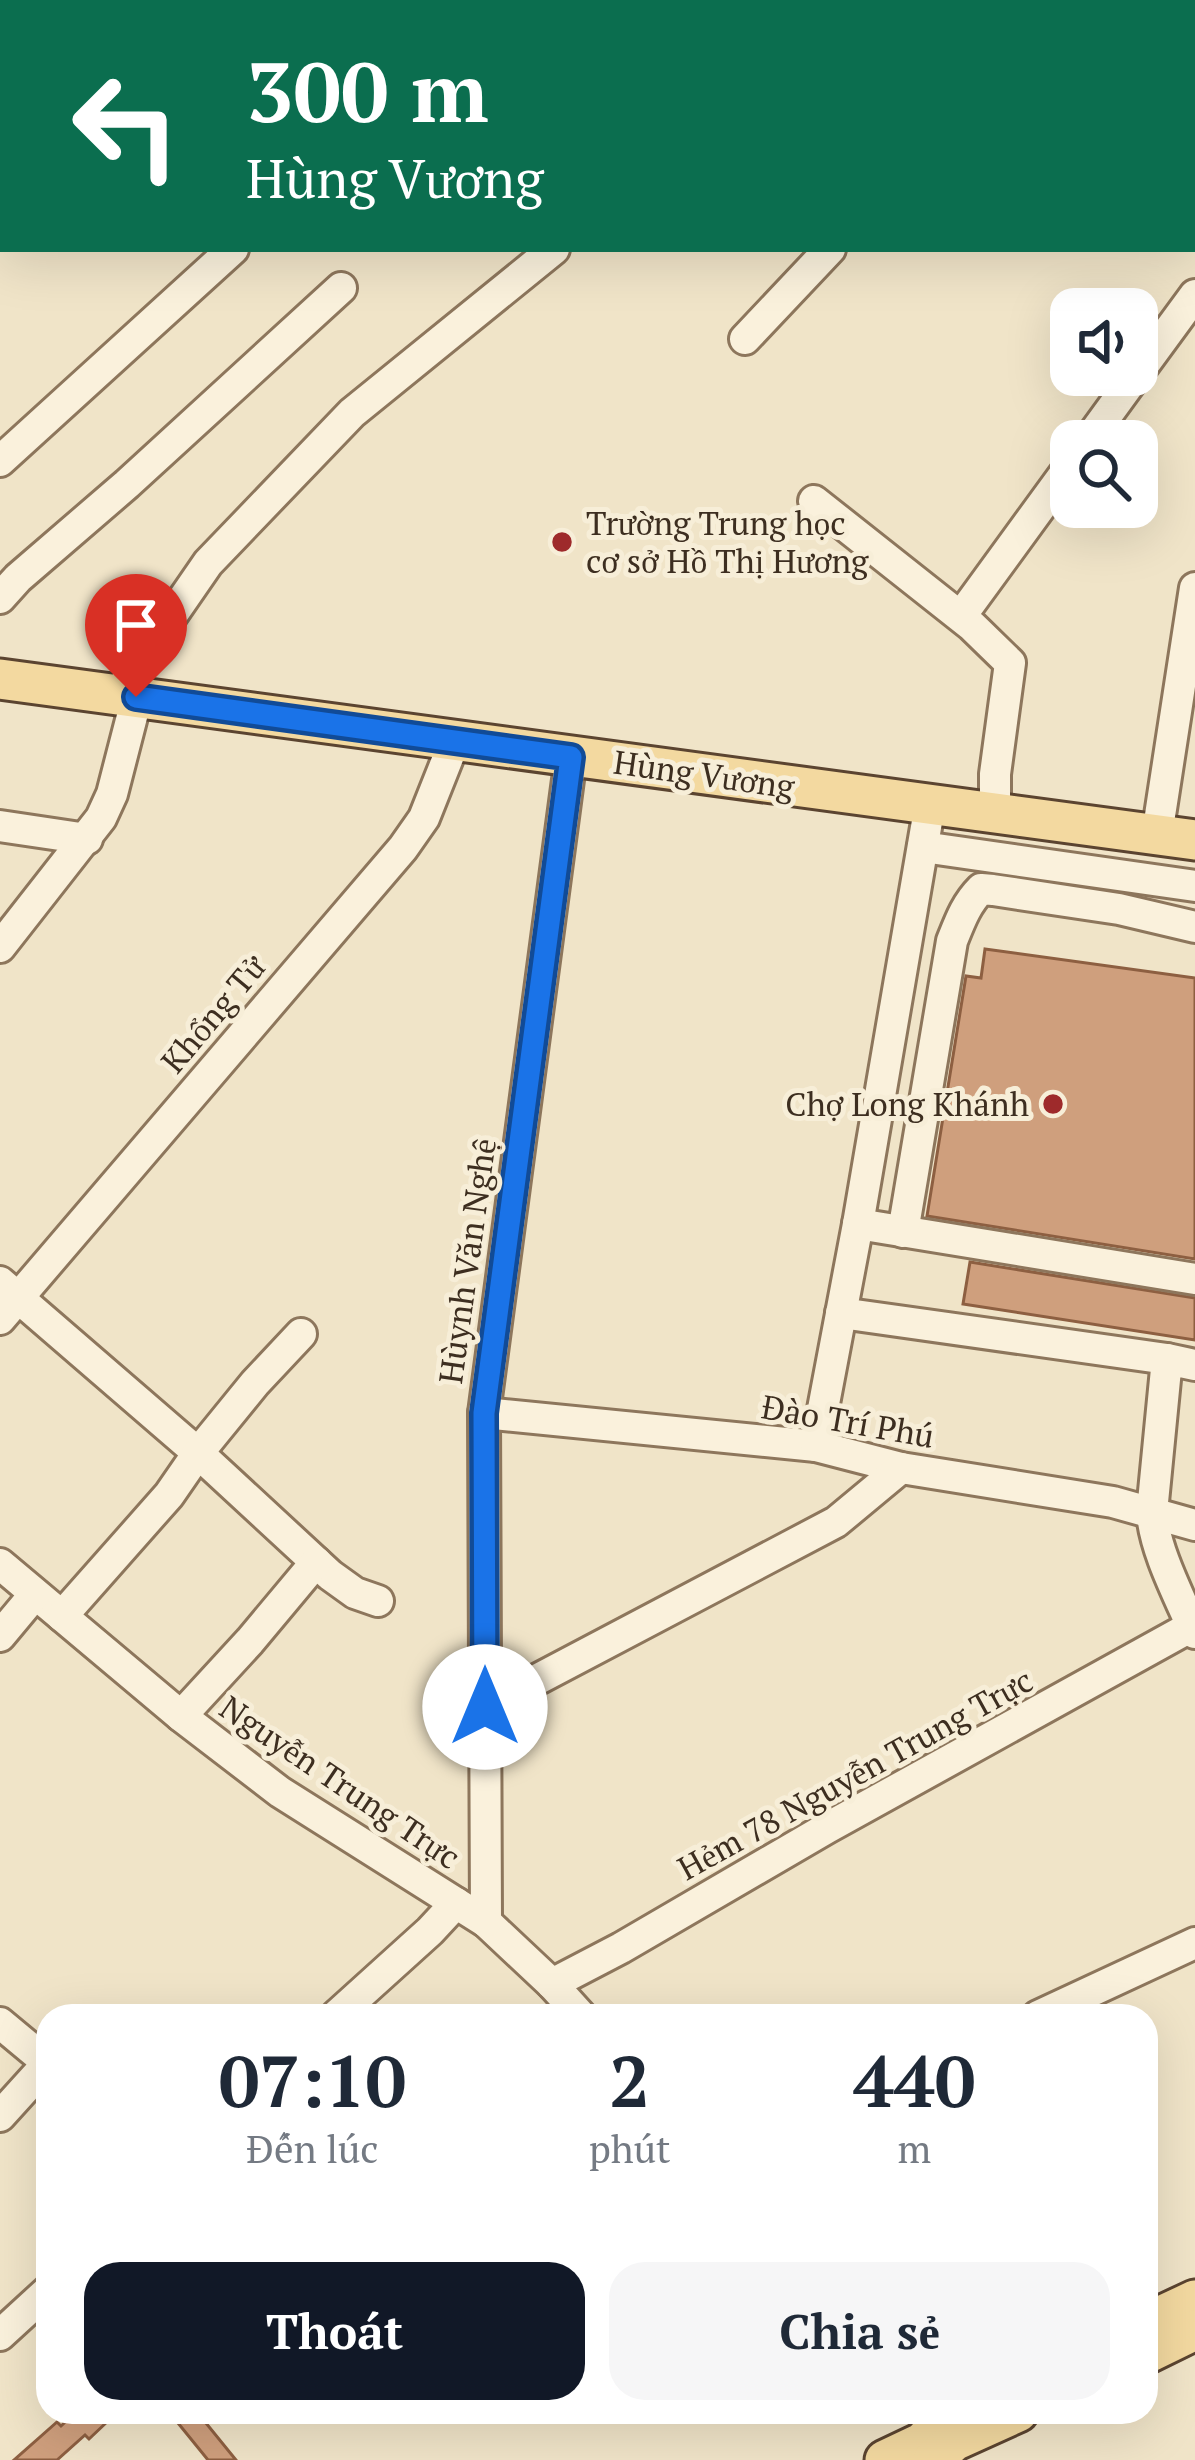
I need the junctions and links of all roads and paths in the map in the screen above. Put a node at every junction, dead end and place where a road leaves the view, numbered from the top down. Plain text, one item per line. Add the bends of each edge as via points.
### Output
1 (230, 252) edge
2 (550, 252) edge
3 (827, 252) edge
4 (340, 288) dead end
5 (1195, 295) edge
6 (745, 339) dead end
7 (1158, 346) edge
8 (0, 461) edge
9 (1050, 494) edge
10 (814, 501) dead end
11 (1195, 588) edge
12 (0, 598) edge
13 (961, 616) junction
14 (0, 679) edge
15 (127, 696) junction
16 (455, 740) junction
17 (571, 757) junction
18 (930, 804) junction
19 (995, 813) junction
20 (0, 826) edge
21 (1162, 836) edge
22 (87, 838) junction
23 (923, 847) junction
24 (1126, 876) junction
25 (1195, 886) edge
26 (1119, 909) junction
27 (1195, 926) edge
28 (0, 947) edge
29 (903, 960) junction
30 (947, 965) junction
31 (859, 1224) junction
32 (903, 1232) junction
33 (1195, 1279) edge
34 (6, 1300) edge
35 (841, 1313) junction
36 (301, 1334) dead end
37 (1181, 1362) edge
38 (484, 1413) junction
39 (815, 1446) junction
40 (198, 1453) junction
41 (901, 1468) junction
42 (1152, 1512) junction
43 (1195, 1525) edge
44 (316, 1562) junction
45 (0, 1564) edge
46 (34, 1594) junction
47 (378, 1601) dead end
48 (62, 1616) junction
49 (1194, 1630) edge
50 (0, 1636) edge
51 (485, 1707) junction
52 (181, 1716) junction
53 (455, 1903) junction
54 (486, 1922) junction
55 (1195, 1943) edge
56 (552, 1984) junction
57 (349, 2004) edge
58 (570, 2004) edge
59 (1065, 2004) edge
60 (0, 2023) edge
61 (36, 2053) edge
62 (36, 2076) edge
63 (0, 2116) edge
64 (1195, 2300) edge
65 (36, 2302) edge
66 (1158, 2317) edge
67 (1195, 2330) edge
68 (0, 2335) edge
69 (1158, 2348) edge
70 (981, 2424) edge
71 (950, 2434) edge
72 (885, 2460) edge

1 - 8 street
2 - 15 street via 352,413 208,563
3 - 6 street
4 - 12 street
5 - 7 street
9 - 13 street
10 - 13 street
11 - 21 street
13 - 19 street via 1010,663
14 - 15 main road, Hùng Vương
15 - 16 main road, Hùng Vương
15 - 22 street via 112,794
16 - 17 main road, Hùng Vương
16 - 34 street, Khổng Tử via 403,848
17 - 18 main road, Hùng Vương
17 - 38 street, Hùynh Văn Nghệ
18 - 19 main road, Hùng Vương
18 - 23 street
19 - 21 main road, Hùng Vương
20 - 22 street
21 - 24 street
22 - 28 street
23 - 24 street
23 - 29 street
24 - 25 street
24 - 26 street
26 - 27 street
26 - 30 street via 981,890 964,910
29 - 30 street
29 - 31 street
30 - 32 street
31 - 32 street
31 - 35 street
32 - 33 street
34 - 40 street
35 - 37 street
35 - 39 street
36 - 40 street
37 - 42 street
38 - 39 street, Đào Trí Phú
38 - 51 street, Hùynh Văn Nghệ
39 - 41 street, Đào Trí Phú
40 - 44 street
40 - 48 street
41 - 42 street, Đào Trí Phú
41 - 51 street via 836,1522
42 - 43 street, Đào Trí Phú
42 - 49 street
44 - 47 street
44 - 52 street
45 - 46 street, Nguyễn Trung Trực
46 - 48 street, Nguyễn Trung Trực
46 - 50 street
48 - 52 street, Nguyễn Trung Trực
49 - 56 street, Hẻm 78 Nguyễn Trung Trực
51 - 54 street, Hùynh Văn Nghệ
52 - 53 street, Nguyễn Trung Trực via 280,1792
53 - 54 street, Nguyễn Trung Trực
53 - 57 street
54 - 56 street, Nguyễn Trung Trực
55 - 59 street
56 - 58 street, Nguyễn Trung Trực
60 - 61 street
62 - 63 street
64 - 66 main road
65 - 68 street
67 - 69 main road
70 - 71 main road
71 - 72 main road

